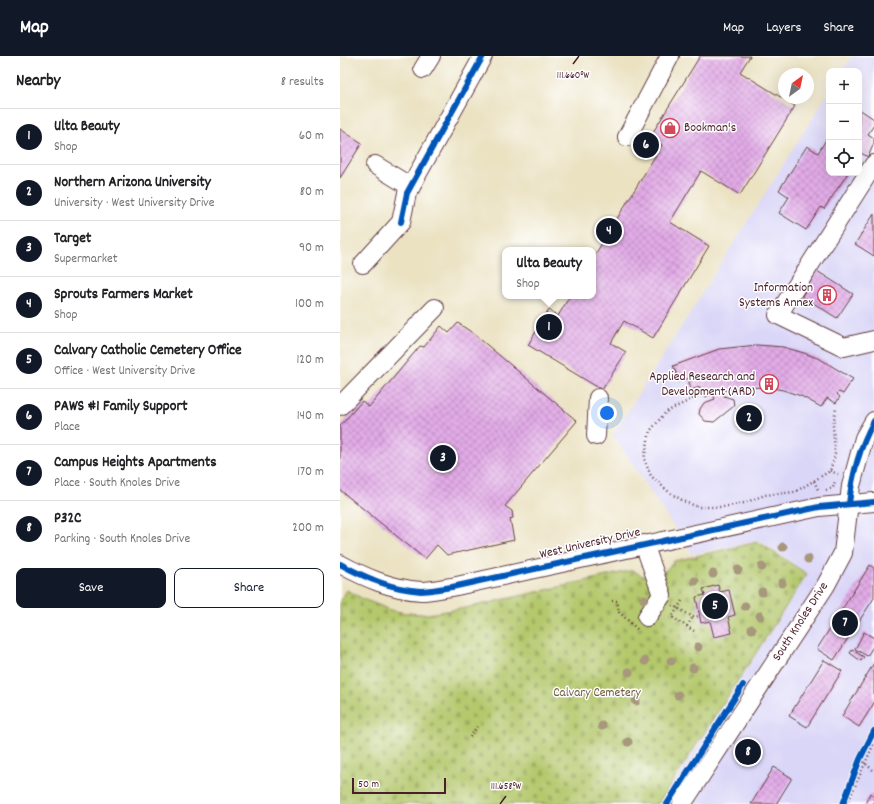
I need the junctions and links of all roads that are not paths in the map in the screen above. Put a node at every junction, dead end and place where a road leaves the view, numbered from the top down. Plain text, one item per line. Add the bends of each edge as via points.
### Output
1 (483, 56) edge
2 (670, 56) edge
3 (627, 137) dead end
4 (874, 164) edge
5 (375, 165) dead end
6 (411, 187) junction
7 (363, 264) dead end
8 (435, 308) dead end
9 (874, 340) edge
10 (598, 398) dead end
11 (340, 406) edge
12 (874, 421) edge
13 (596, 436) dead end
14 (874, 502) edge
15 (849, 504) junction
16 (644, 544) junction
17 (340, 564) edge
18 (643, 624) road end
19 (682, 804) edge

1 - 6 street
2 - 3 street
4 - 9 street via 778,315 844,348
5 - 6 street
6 - 7 street via 407,193 401,222
8 - 11 street
10 - 13 street
12 - 15 street, South Knoles Drive via 864,438 851,486
14 - 15 street, West University Drive
15 - 16 street, West University Drive via 819,507
15 - 19 street, South Knoles Drive via 843,553 829,579
16 - 17 street, West University Drive via 452,587 423,591 392,586
16 - 18 street via 662,595

